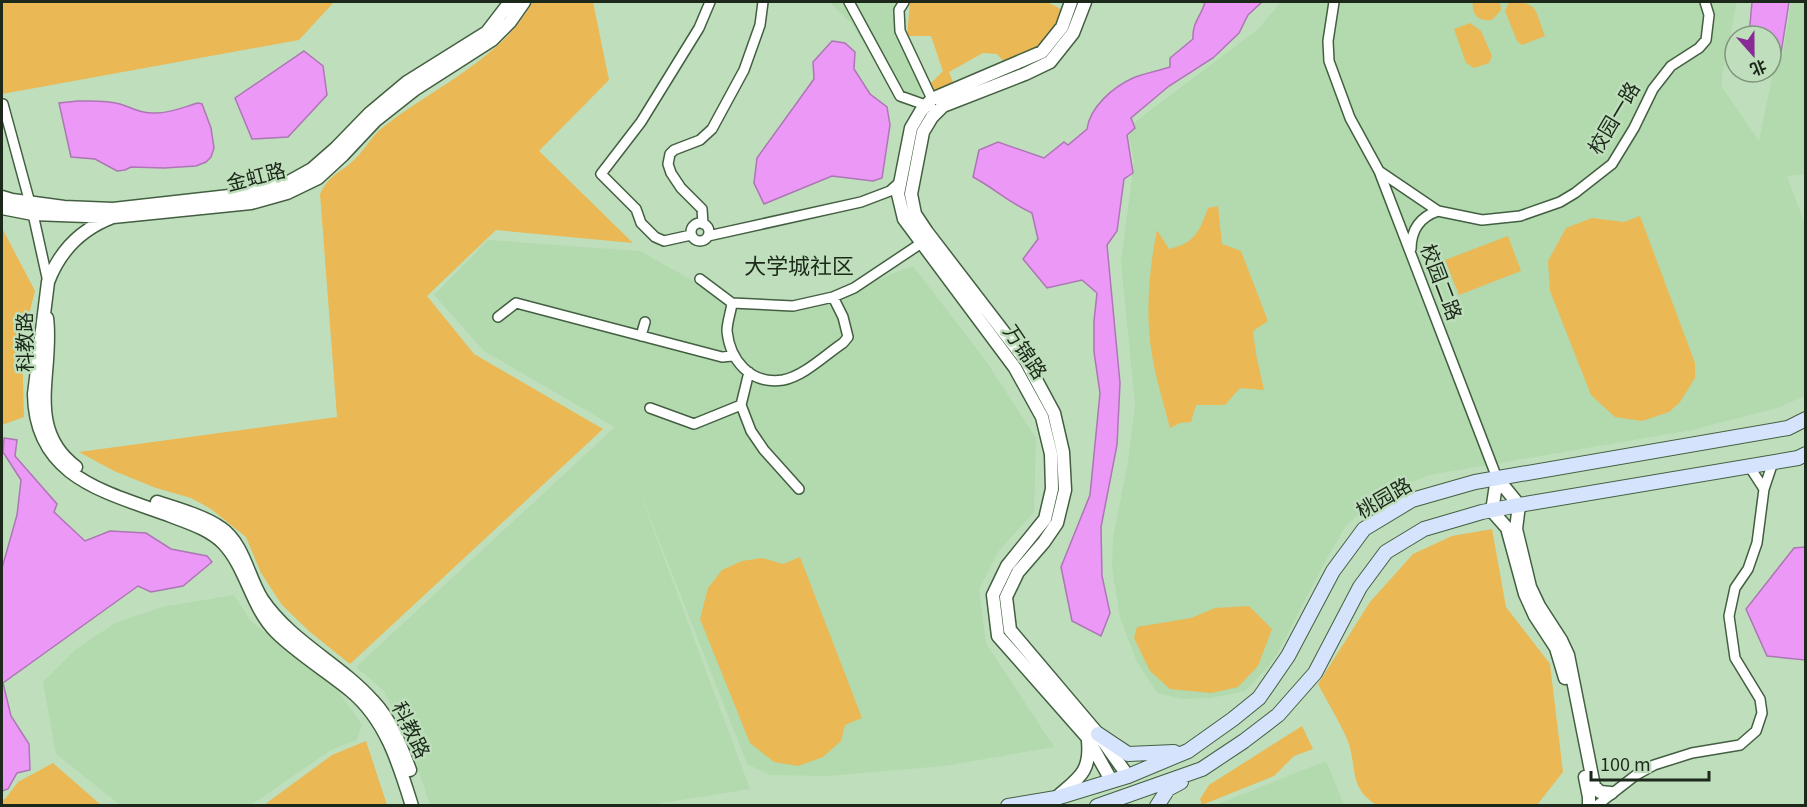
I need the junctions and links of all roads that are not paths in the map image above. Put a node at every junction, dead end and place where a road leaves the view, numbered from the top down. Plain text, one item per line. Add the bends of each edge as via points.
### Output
1 (510, 2) edge
2 (524, 2) edge
3 (710, 2) edge
4 (763, 2) edge
5 (849, 2) edge
6 (904, 2) edge
7 (1071, 2) edge
8 (1084, 2) edge
9 (1334, 2) edge
10 (1705, 2) edge
11 (3, 104) edge
12 (932, 105) junction
13 (1379, 171) junction
14 (901, 181) junction
15 (2, 197) edge
16 (2, 208) edge
17 (31, 208) junction
18 (1438, 211) junction
19 (113, 217) junction
20 (703, 224) junction
21 (691, 235) junction
22 (708, 236) junction
23 (926, 240) junction
24 (1410, 254) junction
25 (699, 279) dead end
26 (48, 282) junction
27 (833, 297) junction
28 (45, 302) junction
29 (732, 303) junction
30 (498, 316) dead end
31 (645, 322) dead end
32 (641, 336) junction
33 (732, 356) junction
34 (750, 372) junction
35 (741, 405) junction
36 (650, 408) dead end
37 (1806, 419) edge
38 (1806, 454) edge
39 (1773, 462) junction
40 (1749, 466) junction
41 (1497, 478) junction
42 (799, 489) dead end
43 (1764, 489) junction
44 (1519, 505) junction
45 (1492, 511) junction
46 (1092, 736) junction
47 (1188, 751) junction
48 (1202, 769) junction
49 (1128, 776) junction
50 (1111, 780) junction
51 (1611, 793) junction
52 (1056, 798) junction
53 (1137, 800) edge
54 (1120, 802) edge
55 (412, 806) edge
56 (419, 806) edge
57 (1008, 806) edge
58 (1097, 806) edge
59 (1157, 806) edge
60 (1589, 806) edge
61 (1596, 806) edge

1 - 17 street, 金虹路 via 487,32 407,82 312,169 285,184 247,194 113,209
2 - 19 street, 金虹路 via 492,40 391,108 318,177 286,193 251,202
3 - 21 street via 699,28 641,122 601,174 636,209 641,223 655,237 664,241
4 - 20 street via 760,25 744,70 712,129 700,140 670,154 671,173 702,209
5 - 12 street via 900,96
6 - 12 street via 899,10 900,31
7 - 12 street via 1062,27 1041,52
8 - 12 street, 万锦路 via 1072,33 1050,62 943,106
9 - 13 street via 1329,61 1350,118
10 - 18 street, 校园一路 via 1706,40 1671,66 1653,89 1612,164 1575,193 1560,202 1507,218 1482,220
11 - 17 street
12 - 14 street, 万锦路 via 911,128
12 - 23 street, 万锦路 via 911,194
13 - 18 street
13 - 24 street, 校园二路
14 - 22 street via 890,191 861,202
14 - 23 street, 万锦路 via 898,194 904,219
15 - 17 street, 金虹路
16 - 17 street, 金虹路
17 - 19 street, 金虹路
17 - 26 street
18 - 24 street via 1425,215 1418,224
19 - 26 street via 76,237 61,255
20 - 21 street via 692,226
20 - 22 street via 709,230
21 - 22 street via 697,241
23 - 27 street via 854,288
23 - 46 street, 万锦路 via 1026,361 1054,413 1064,453 1065,490 1057,524 1017,573 1006,597 1008,619 1010,630
24 - 41 street, 校园二路
25 - 29 street
26 - 28 street
27 - 29 street via 793,306
27 - 34 street via 848,337 843,343 798,375 782,380 760,379
28 - 55 street, 科教路 via 34,411 43,440 55,459 98,489 208,531 223,544 259,610 276,632 354,693 371,712 389,740
28 - 56 street, 科教路 via 49,335 44,416 54,443 73,464 100,482 222,528 241,551 261,597 283,626 356,683 375,703 395,732
29 - 33 street via 727,328
30 - 32 street via 516,303
31 - 32 street
32 - 33 street via 722,357
33 - 34 street
34 - 35 street
35 - 36 street via 694,424
35 - 42 street via 764,450
37 - 41 main road, 桃园路 via 1788,428
38 - 39 main road
39 - 40 main road
39 - 43 street
40 - 43 street
40 - 44 main road
41 - 44 street
41 - 45 street
41 - 47 main road, 桃园路 via 1412,500 1364,529 1333,571 1288,657 1259,698
43 - 51 street via 1757,543 1748,569 1735,588 1729,616 1735,658 1760,699 1756,731 1740,745 1692,753 1654,765
44 - 45 main road
44 - 51 street via 1516,530 1530,586 1568,655 1594,786 1600,792
45 - 48 main road via 1424,529 1386,552 1360,587 1315,673 1278,715
45 - 60 street via 1507,528 1525,594 1563,668
46 - 47 main road via 1128,754
46 - 49 street, 万锦路
46 - 50 street, 万锦路
46 - 52 street via 1088,765
47 - 49 main road, 桃园路
48 - 53 main road
48 - 59 main road via 1168,789
49 - 50 main road, 桃园路
49 - 53 main road
50 - 52 main road, 桃园路
50 - 54 main road
51 - 61 street
52 - 57 main road, 桃园路
53 - 54 main road
54 - 58 main road

